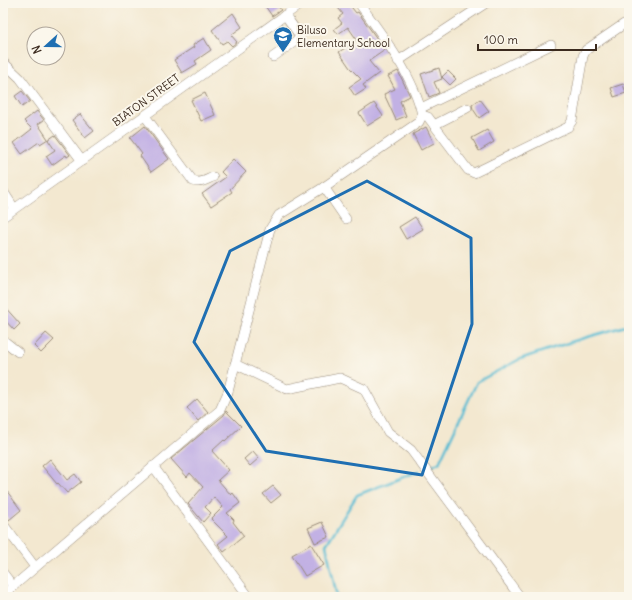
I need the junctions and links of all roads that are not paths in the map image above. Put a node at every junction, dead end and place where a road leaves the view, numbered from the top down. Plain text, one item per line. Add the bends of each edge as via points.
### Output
1 (302, 3) edge
2 (359, 3) edge
3 (486, 3) edge
4 (285, 15) junction
5 (629, 25) edge
6 (551, 45) dead end
7 (273, 57) dead end
8 (398, 61) junction
9 (4, 63) edge
10 (468, 108) dead end
11 (422, 111) junction
12 (145, 116) junction
13 (434, 125) junction
14 (82, 161) junction
15 (213, 177) dead end
16 (324, 187) junction
17 (3, 191) edge
18 (14, 208) junction
19 (3, 217) edge
20 (346, 219) dead end
21 (3, 340) edge
22 (18, 352) dead end
23 (235, 364) junction
24 (152, 466) junction
25 (3, 524) edge
26 (35, 566) junction
27 (3, 573) edge
28 (13, 586) junction
29 (3, 595) edge
30 (249, 597) edge
31 (520, 597) edge

1 - 4 street, BIATON STREET
2 - 8 street
3 - 8 street
4 - 7 street via 300,38
4 - 12 street, BIATON STREET
5 - 13 street via 624,24 586,50 572,121 568,127 474,173 468,170
6 - 11 street
8 - 11 street via 418,98
9 - 14 street via 20,78
10 - 13 street
11 - 13 street
11 - 16 street via 418,122
12 - 14 street, BIATON STREET
12 - 15 street via 193,181 202,182
14 - 18 street, BIATON STREET
16 - 20 street
16 - 23 street via 274,220
17 - 18 street
18 - 19 street, BIATON STREET
21 - 22 street
23 - 24 street via 228,392 220,410
23 - 31 street via 287,389 340,378 364,389 388,432 412,450
24 - 26 street
24 - 30 street
25 - 26 street
26 - 28 street
27 - 28 street
28 - 29 street

